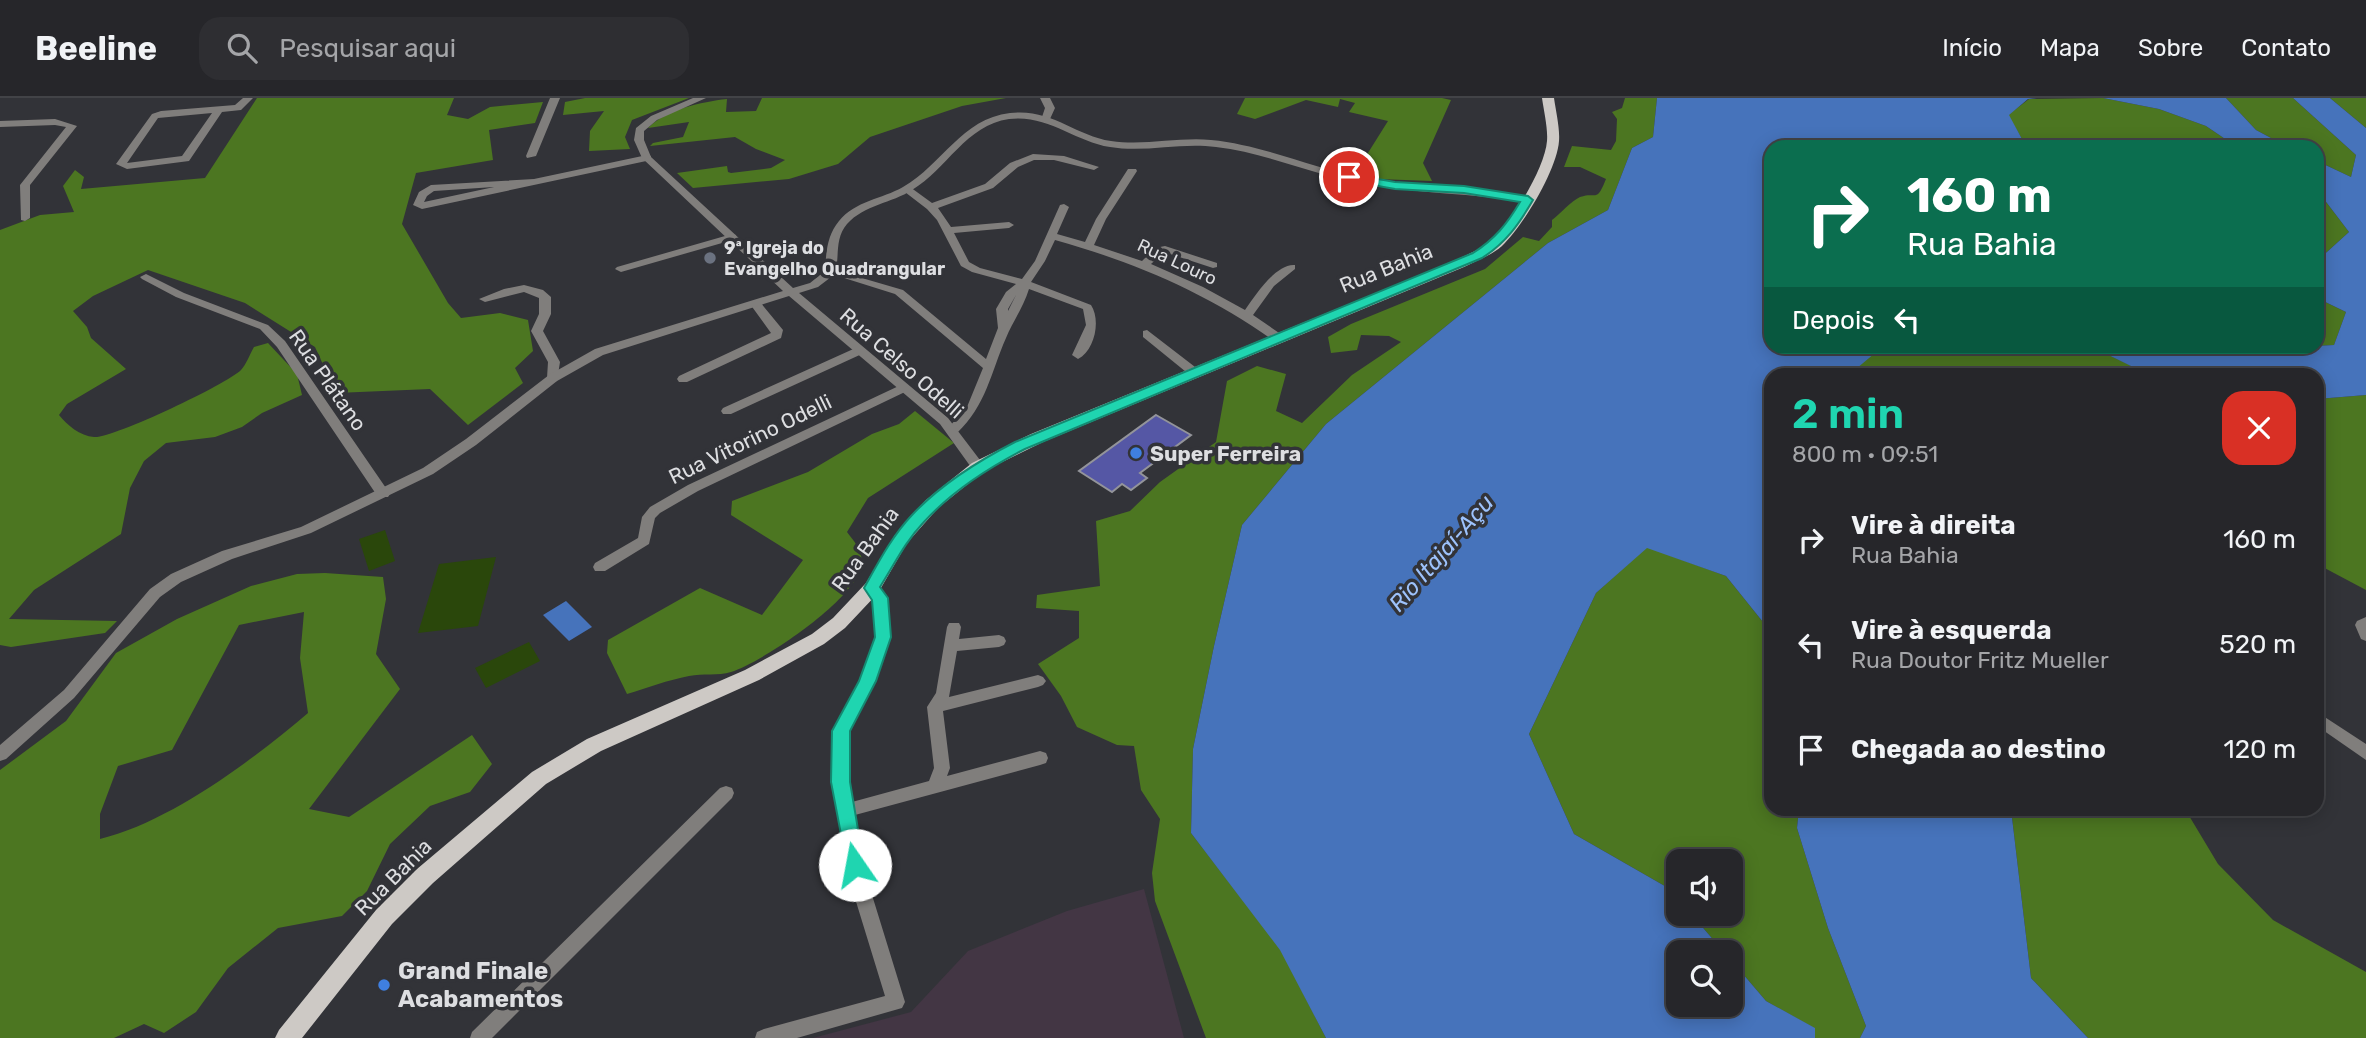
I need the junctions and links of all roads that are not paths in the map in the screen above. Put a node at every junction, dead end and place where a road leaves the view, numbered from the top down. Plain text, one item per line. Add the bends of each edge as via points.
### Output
1 (248, 98) edge
2 (555, 98) edge
3 (701, 98) edge
4 (1045, 98) edge
5 (1548, 98) edge
6 (219, 110) junction
7 (1047, 117) junction
8 (0, 124) edge
9 (531, 156) dead end
10 (647, 158) junction
11 (1094, 167) dead end
12 (1132, 172) dead end
13 (537, 182) junction
14 (906, 189) junction
15 (1528, 200) junction
16 (931, 207) junction
17 (1064, 207) dead end
18 (25, 218) dead end
19 (1009, 225) dead end
20 (948, 230) junction
21 (1052, 236) junction
22 (732, 237) junction
23 (1089, 246) junction
24 (1145, 264) junction
25 (1213, 265) dead end
26 (1291, 267) dead end
27 (621, 269) dead end
28 (831, 272) junction
29 (146, 277) dead end
30 (1025, 284) junction
31 (793, 293) junction
32 (485, 299) dead end
33 (756, 304) junction
34 (1247, 315) junction
35 (1147, 334) dead end
36 (1278, 338) junction
37 (860, 350) junction
38 (1078, 355) dead end
39 (990, 368) junction
40 (1195, 373) junction
41 (553, 378) junction
42 (683, 379) dead end
43 (903, 388) junction
44 (727, 411) dead end
45 (953, 430) junction
46 (978, 467) junction
47 (383, 494) junction
48 (600, 567) dead end
49 (872, 588) junction
50 (2366, 623) edge
51 (954, 627) dead end
52 (2366, 635) edge
53 (999, 641) dead end
54 (951, 646) junction
55 (1038, 681) dead end
56 (935, 707) junction
57 (2324, 723) edge
58 (0, 754) edge
59 (2366, 754) edge
60 (1040, 758) dead end
61 (934, 787) junction
62 (726, 793) dead end
63 (844, 811) junction
64 (287, 1038) edge
65 (479, 1038) edge
66 (764, 1038) edge

1 - 6 street via 242,107
2 - 9 street
3 - 10 street via 654,118 639,130
4 - 7 street via 1050,108
5 - 15 main road, Rua Bahia via 1553,141
6 - 6 street via 155,116 121,164 185,159
7 - 14 street via 1012,116 981,123
7 - 15 street via 1107,144 1212,143 1363,180
8 - 18 street via 55,122 72,126 25,185
10 - 13 street
10 - 22 street, Rua Celso Odelli
11 - 16 street via 1055,157 1029,158 986,188
12 - 23 street
13 - 13 street via 431,188 418,205
14 - 16 street
14 - 28 street via 842,223 831,249
15 - 36 main road, Rua Bahia via 1509,230 1478,256
16 - 20 street
17 - 21 street
19 - 20 street
20 - 30 street via 965,264
21 - 23 street, Rua Louro
21 - 30 street
22 - 27 street
22 - 31 street, Rua Celso Odelli
23 - 24 street, Rua Louro
24 - 25 street via 1165,249
24 - 34 street, Rua Louro
26 - 34 street via 1270,284
28 - 31 street
28 - 39 street via 899,292
29 - 47 street, Rua Plátano via 264,327 281,344
30 - 38 street via 1087,307 1093,315
30 - 39 street
31 - 33 street
31 - 37 street, Rua Celso Odelli
32 - 41 street via 529,288 539,290 545,297 545,314 537,331 554,362
33 - 41 street via 608,348
33 - 42 street via 777,335
34 - 36 street, Rua Louro
35 - 40 street
36 - 40 main road, Rua Bahia
37 - 43 street, Rua Celso Odelli
37 - 44 street
39 - 45 street via 974,406
40 - 46 main road, Rua Bahia
41 - 47 street via 448,460
43 - 45 street, Rua Celso Odelli
43 - 48 street, Rua Vitorino Odelli via 655,510 644,541
45 - 46 street, Rua Celso Odelli
46 - 49 main road, Rua Bahia via 918,517
47 - 58 street via 306,530 227,555 176,578 156,593 69,694
49 - 63 street via 880,598 883,637 841,731
49 - 64 main road, Rua Bahia via 839,623 788,656 594,745 539,778 384,917
50 - 52 street via 2362,625
51 - 54 street
53 - 54 street
54 - 56 street via 943,694
55 - 56 street
56 - 61 street via 942,768
57 - 59 street
60 - 61 street
61 - 63 street
62 - 65 street
63 - 66 street via 859,882 895,1002

